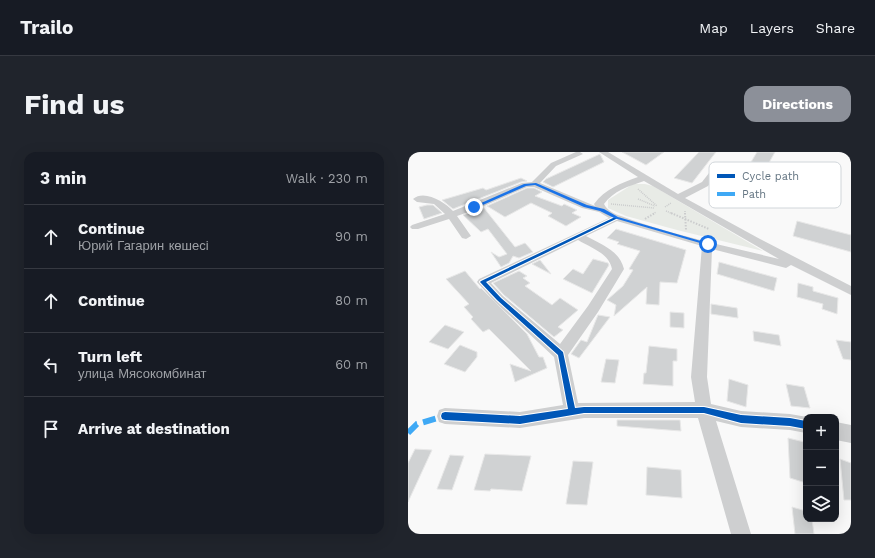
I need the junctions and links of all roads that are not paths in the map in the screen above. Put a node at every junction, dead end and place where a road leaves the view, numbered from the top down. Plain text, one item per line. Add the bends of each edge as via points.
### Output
1 (603, 152) edge
2 (579, 154) dead end
3 (644, 178) junction
4 (709, 178) edge
5 (535, 184) junction
6 (417, 199) dead end
7 (682, 199) junction
8 (605, 207) junction
9 (451, 216) junction
10 (616, 218) junction
11 (415, 227) dead end
12 (466, 236) dead end
13 (579, 236) junction
14 (709, 237) junction
15 (804, 268) junction
16 (851, 291) edge
17 (562, 354) junction
18 (704, 410) junction
19 (572, 412) junction
20 (445, 416) dead end
21 (803, 424) edge
22 (839, 432) edge
23 (851, 434) edge
24 (741, 534) edge

1 - 3 street
2 - 5 street via 555,162
3 - 7 street
3 - 8 street via 612,191 602,198 599,204
4 - 7 street
5 - 8 street via 585,206
5 - 9 street via 525,185
6 - 9 street via 433,200
7 - 15 street
8 - 10 street
9 - 11 street
9 - 12 street
10 - 13 street
10 - 14 street via 686,239
13 - 17 street via 613,256 618,263 618,269
13 - 17 street via 483,282
14 - 15 street
14 - 18 street via 699,377
15 - 16 street
17 - 19 street
18 - 19 street
18 - 21 street via 741,419
18 - 24 street
19 - 20 street via 520,420
22 - 23 street

